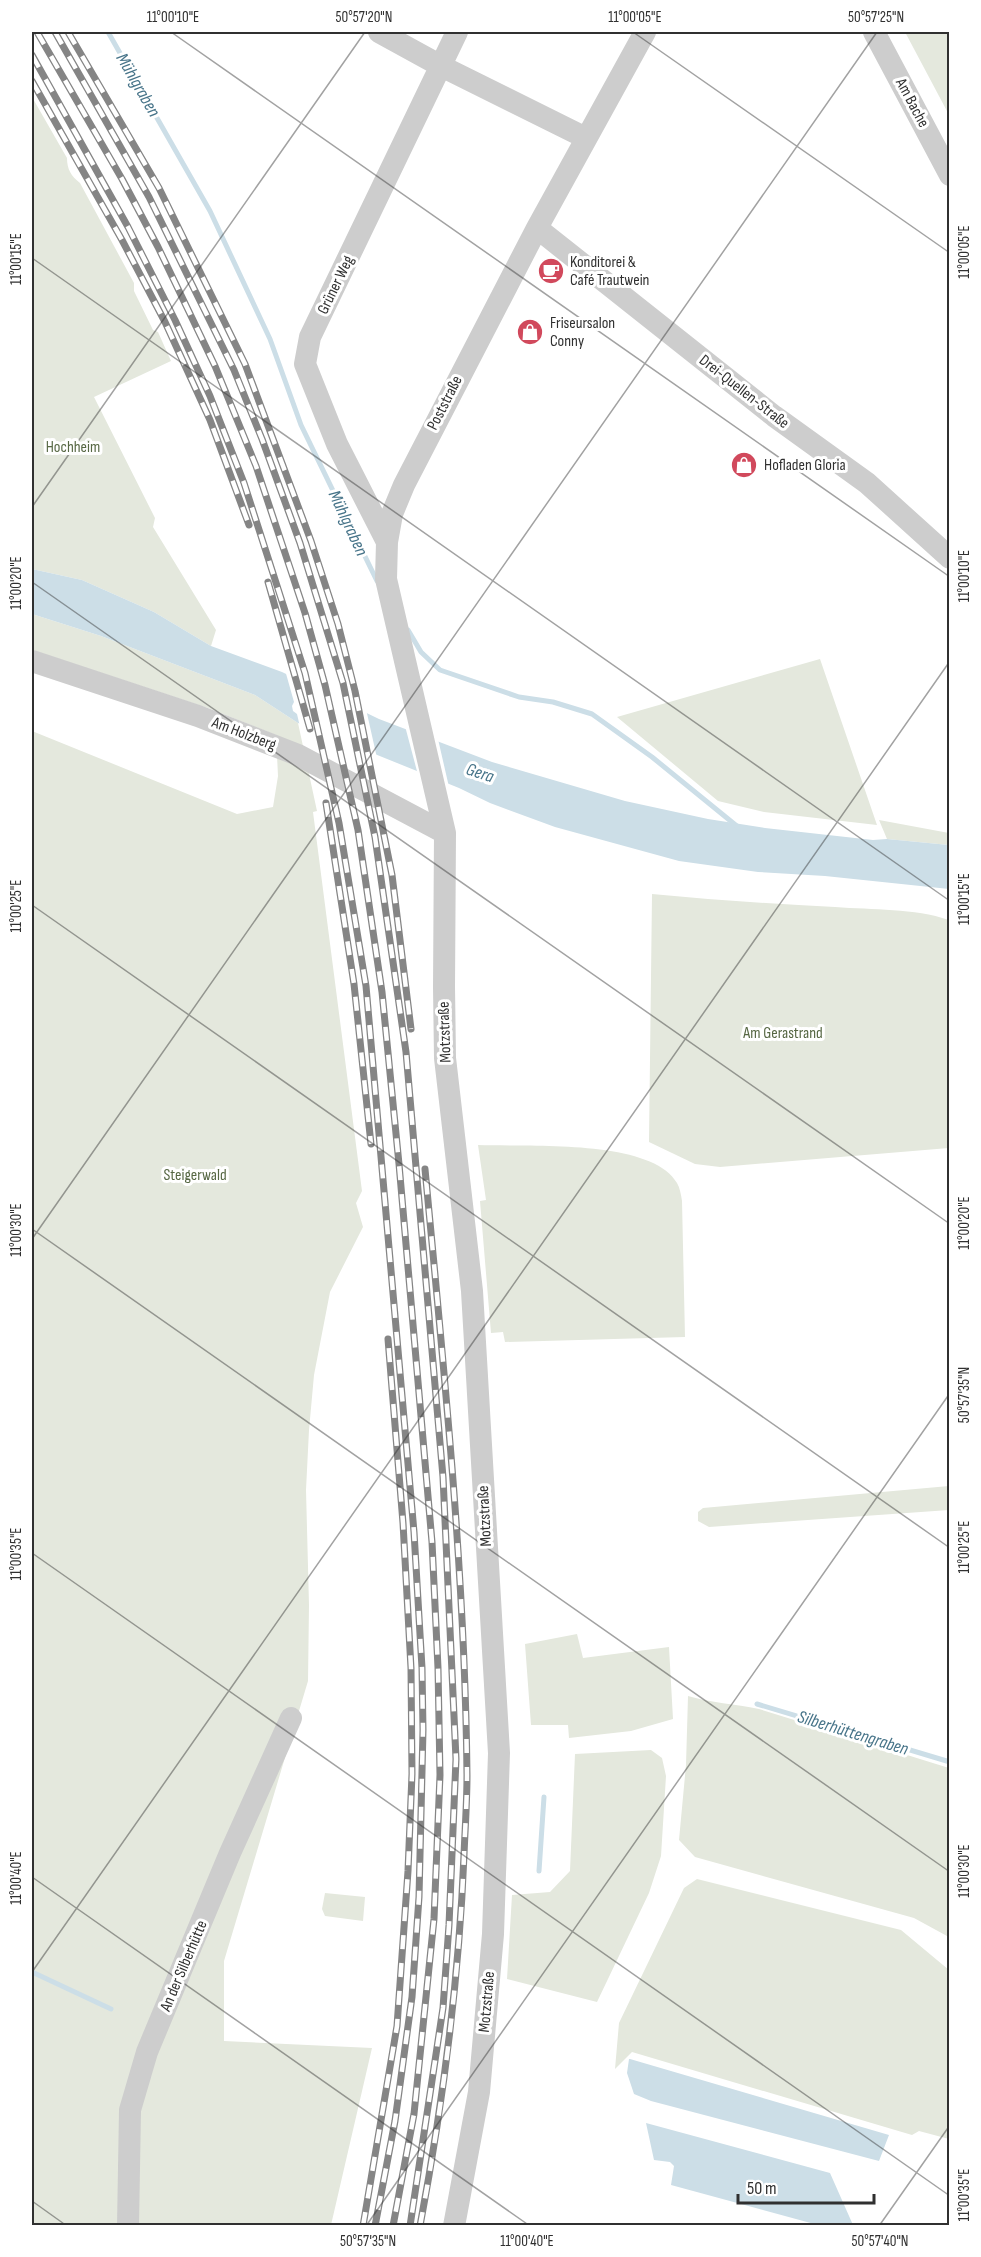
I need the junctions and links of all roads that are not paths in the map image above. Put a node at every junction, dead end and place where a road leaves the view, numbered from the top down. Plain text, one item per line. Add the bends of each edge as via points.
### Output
1 (379, 32) edge
2 (457, 32) edge
3 (645, 32) edge
4 (874, 32) edge
5 (441, 66) junction
6 (586, 138) junction
7 (950, 175) edge
8 (537, 228) junction
9 (387, 542) junction
10 (950, 558) edge
11 (32, 661) edge
12 (438, 807) joint
13 (445, 833) junction
14 (291, 1718) dead end
15 (128, 2226) edge
16 (454, 2226) edge

1 - 5 street
2 - 5 street, Grüner Weg
3 - 6 street, Poststraße
4 - 7 street, Am Bache
5 - 6 street
5 - 9 street, Grüner Weg via 310,337 305,364 337,444
6 - 8 street, Poststraße
8 - 9 street, Poststraße via 404,485 392,514
8 - 10 street, Drei-Quellen-Straße via 774,416 867,483
9 - 12 street, Poststraße via 386,579
11 - 13 street, Am Holzberg via 198,716 298,755
12 - 13 street, Motzstraße
13 - 16 street, Motzstraße via 445,1058 472,1291 499,1753 493,1934 479,2092
14 - 15 street, An der Silberhütte via 147,2052 130,2110

